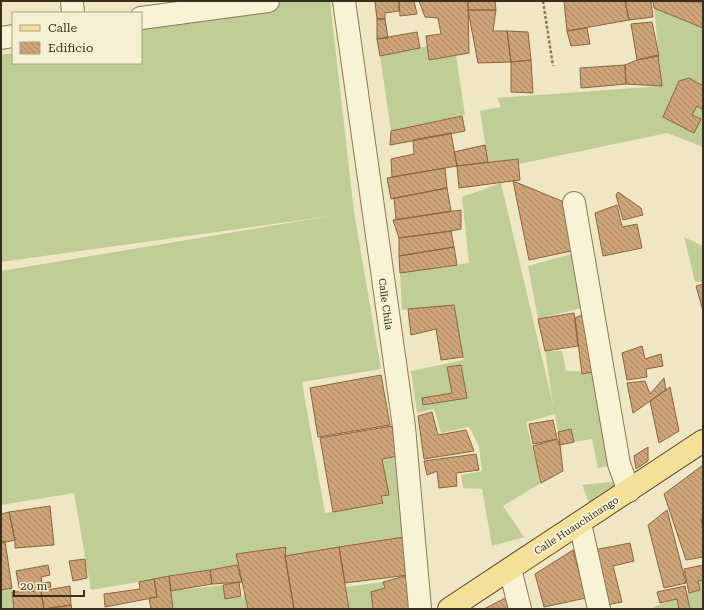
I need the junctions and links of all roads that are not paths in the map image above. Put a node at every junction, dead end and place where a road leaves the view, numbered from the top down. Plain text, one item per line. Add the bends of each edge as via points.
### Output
1 (72, 1) edge
2 (268, 1) edge
3 (344, 1) edge
4 (74, 12) edge
5 (142, 18) edge
6 (12, 36) edge
7 (1, 38) edge
8 (574, 203) dead end
9 (703, 441) edge
10 (629, 491) junction
11 (580, 523) junction
12 (510, 569) junction
13 (420, 609) edge
14 (449, 609) edge
15 (520, 609) edge
16 (599, 609) edge

1 - 4 street
2 - 5 street
3 - 13 street, Calle Chila via 404,427
6 - 7 street
8 - 10 street via 619,464
9 - 10 main road, Calle Huauchinango
10 - 11 main road, Calle Huauchinango
11 - 12 main road, Calle Huauchinango
11 - 16 street
12 - 14 main road, Calle Huauchinango
12 - 15 street

